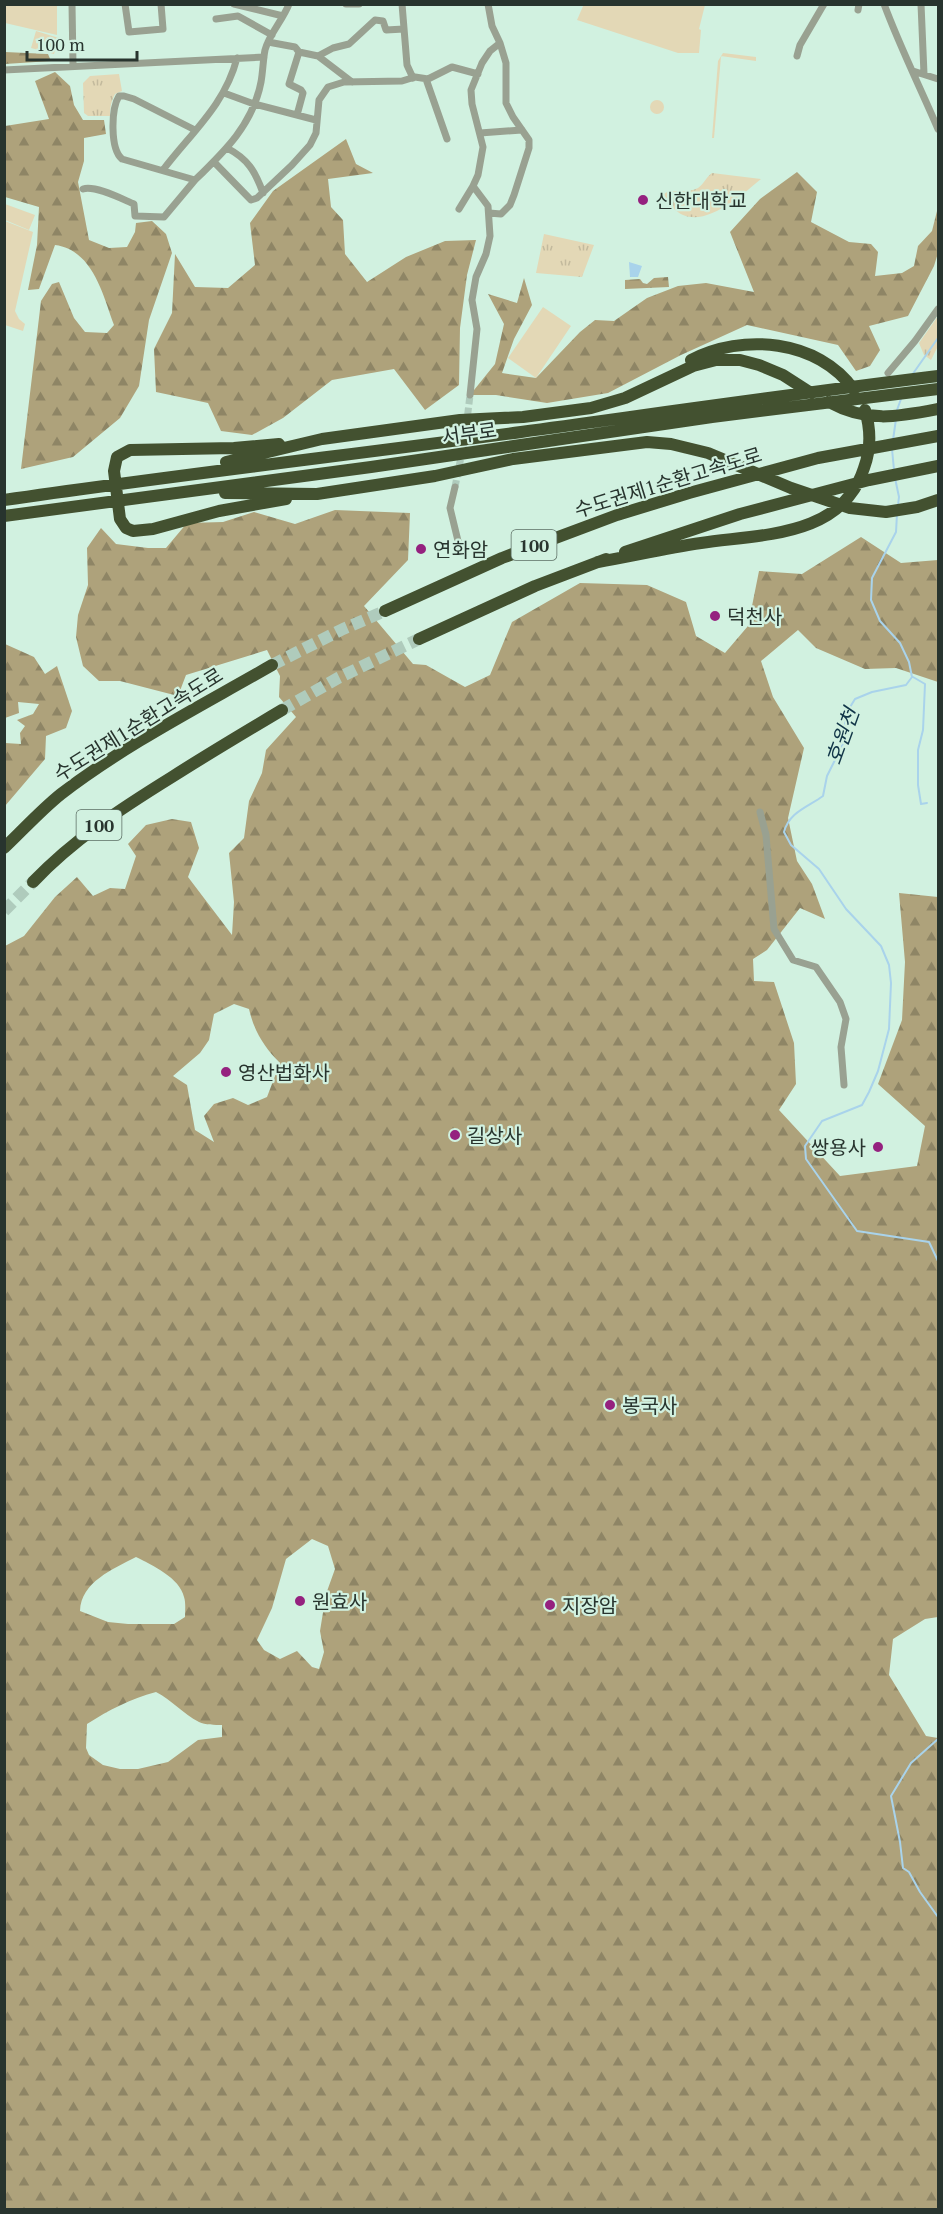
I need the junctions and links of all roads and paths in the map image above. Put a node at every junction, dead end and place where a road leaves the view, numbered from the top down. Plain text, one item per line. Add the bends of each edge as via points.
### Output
1 (72, 4) edge
2 (125, 4) edge
3 (161, 4) edge
4 (234, 4) edge
5 (289, 4) edge
6 (346, 4) edge
7 (358, 4) edge
8 (402, 4) edge
9 (488, 4) edge
10 (824, 4) edge
11 (884, 4) edge
12 (921, 4) edge
13 (283, 16) junction
14 (216, 19) dead end
15 (404, 29) junction
16 (270, 39) junction
17 (500, 43) junction
18 (299, 52) junction
19 (318, 56) junction
20 (797, 56) dead end
21 (264, 57) junction
22 (237, 58) junction
23 (74, 65) junction
24 (4, 70) edge
25 (913, 71) junction
26 (478, 74) junction
27 (924, 74) junction
28 (413, 78) junction
29 (426, 79) junction
30 (939, 79) edge
31 (352, 82) junction
32 (224, 93) junction
33 (254, 104) junction
34 (297, 116) junction
35 (316, 120) junction
36 (939, 129) edge
37 (195, 130) junction
38 (522, 130) junction
39 (480, 133) junction
40 (447, 139) dead end
41 (227, 148) junction
42 (214, 162) junction
43 (163, 170) junction
44 (195, 180) junction
45 (473, 186) junction
46 (83, 189) dead end
47 (263, 193) junction
48 (459, 209) dead end
49 (489, 213) junction
50 (939, 309) edge
51 (888, 373) dead end
52 (939, 376) edge
53 (643, 389) junction
54 (939, 389) edge
55 (470, 395) tunnel mouth
56 (939, 409) edge
57 (939, 436) edge
58 (322, 439) junction
59 (939, 466) edge
60 (192, 475) junction
61 (454, 487) tunnel mouth
62 (184, 492) junction
63 (317, 494) junction
64 (4, 500) edge
65 (939, 500) edge
66 (4, 516) edge
67 (459, 544) dead end
68 (598, 562) junction
69 (385, 611) tunnel mouth
70 (419, 639) tunnel mouth
71 (272, 665) tunnel mouth
72 (282, 710) tunnel mouth
73 (760, 812) dead end
74 (4, 848) edge
75 (33, 882) tunnel mouth
76 (844, 1085) dead end

1 - 23 street
2 - 3 street via 129,32 163,29
4 - 13 street
5 - 13 street
6 - 7 street
8 - 15 street
9 - 17 street
10 - 20 street
11 - 25 street
12 - 27 street
13 - 16 street
14 - 16 street via 238,16
15 - 19 street via 386,30 383,21 375,20 349,44
15 - 28 street via 407,65
16 - 18 street
16 - 21 street
17 - 26 street via 490,51
17 - 38 street via 506,63 506,103
18 - 19 street
18 - 34 street via 289,84 303,93
19 - 31 street
21 - 22 street
21 - 33 street
22 - 23 street
22 - 32 street
23 - 24 street
25 - 27 street
25 - 36 street
26 - 29 street via 452,68
26 - 39 street via 471,90
27 - 30 street
28 - 29 street
28 - 31 street
29 - 40 street
31 - 35 street via 336,84 323,92
32 - 33 street
32 - 37 street
33 - 34 street
33 - 41 street via 242,131
34 - 35 street
35 - 47 street via 316,133 310,145
37 - 43 street
37 - 43 street via 134,99 119,96 114,109 116,154
38 - 39 street
38 - 49 street via 529,148 514,195 501,214
39 - 45 street via 482,155
41 - 42 street
41 - 47 street via 250,165
42 - 44 street
42 - 47 street via 251,200
43 - 44 street
44 - 46 street via 164,217 135,216 134,204 95,189
45 - 48 street
45 - 49 street
49 - 55 street via 490,236 472,300 477,329
50 - 51 street
52 - 60 highway, 서부로
53 - 56 highway via 693,366 733,359 789,379 846,411 876,418
53 - 58 highway via 591,408 460,420
53 - 68 highway via 691,360 720,348 764,344 799,351 836,370 862,402 870,438 866,461 857,485 838,508 807,526
54 - 62 highway, 서부로
57 - 69 highway, 수도권제1순환고속도로 / 100 via 818,458 689,493 544,541
58 - 60 highway via 224,462
58 - 63 highway via 234,448 130,450 117,457 114,466 120,519 133,531
59 - 68 highway, 100 via 869,480 699,527
60 - 64 highway, 서부로
61 - 67 street via 450,508
62 - 63 highway
62 - 66 highway, 서부로
63 - 65 highway via 435,476 513,459 641,442 696,449 850,508 886,512
68 - 70 highway, 100
71 - 74 highway, 수도권제1순환고속도로 / 100 via 136,744 59,795
72 - 75 highway, 100 via 79,838
73 - 76 street via 766,835 774,929 793,960 816,967 840,1002 846,1019 841,1047

